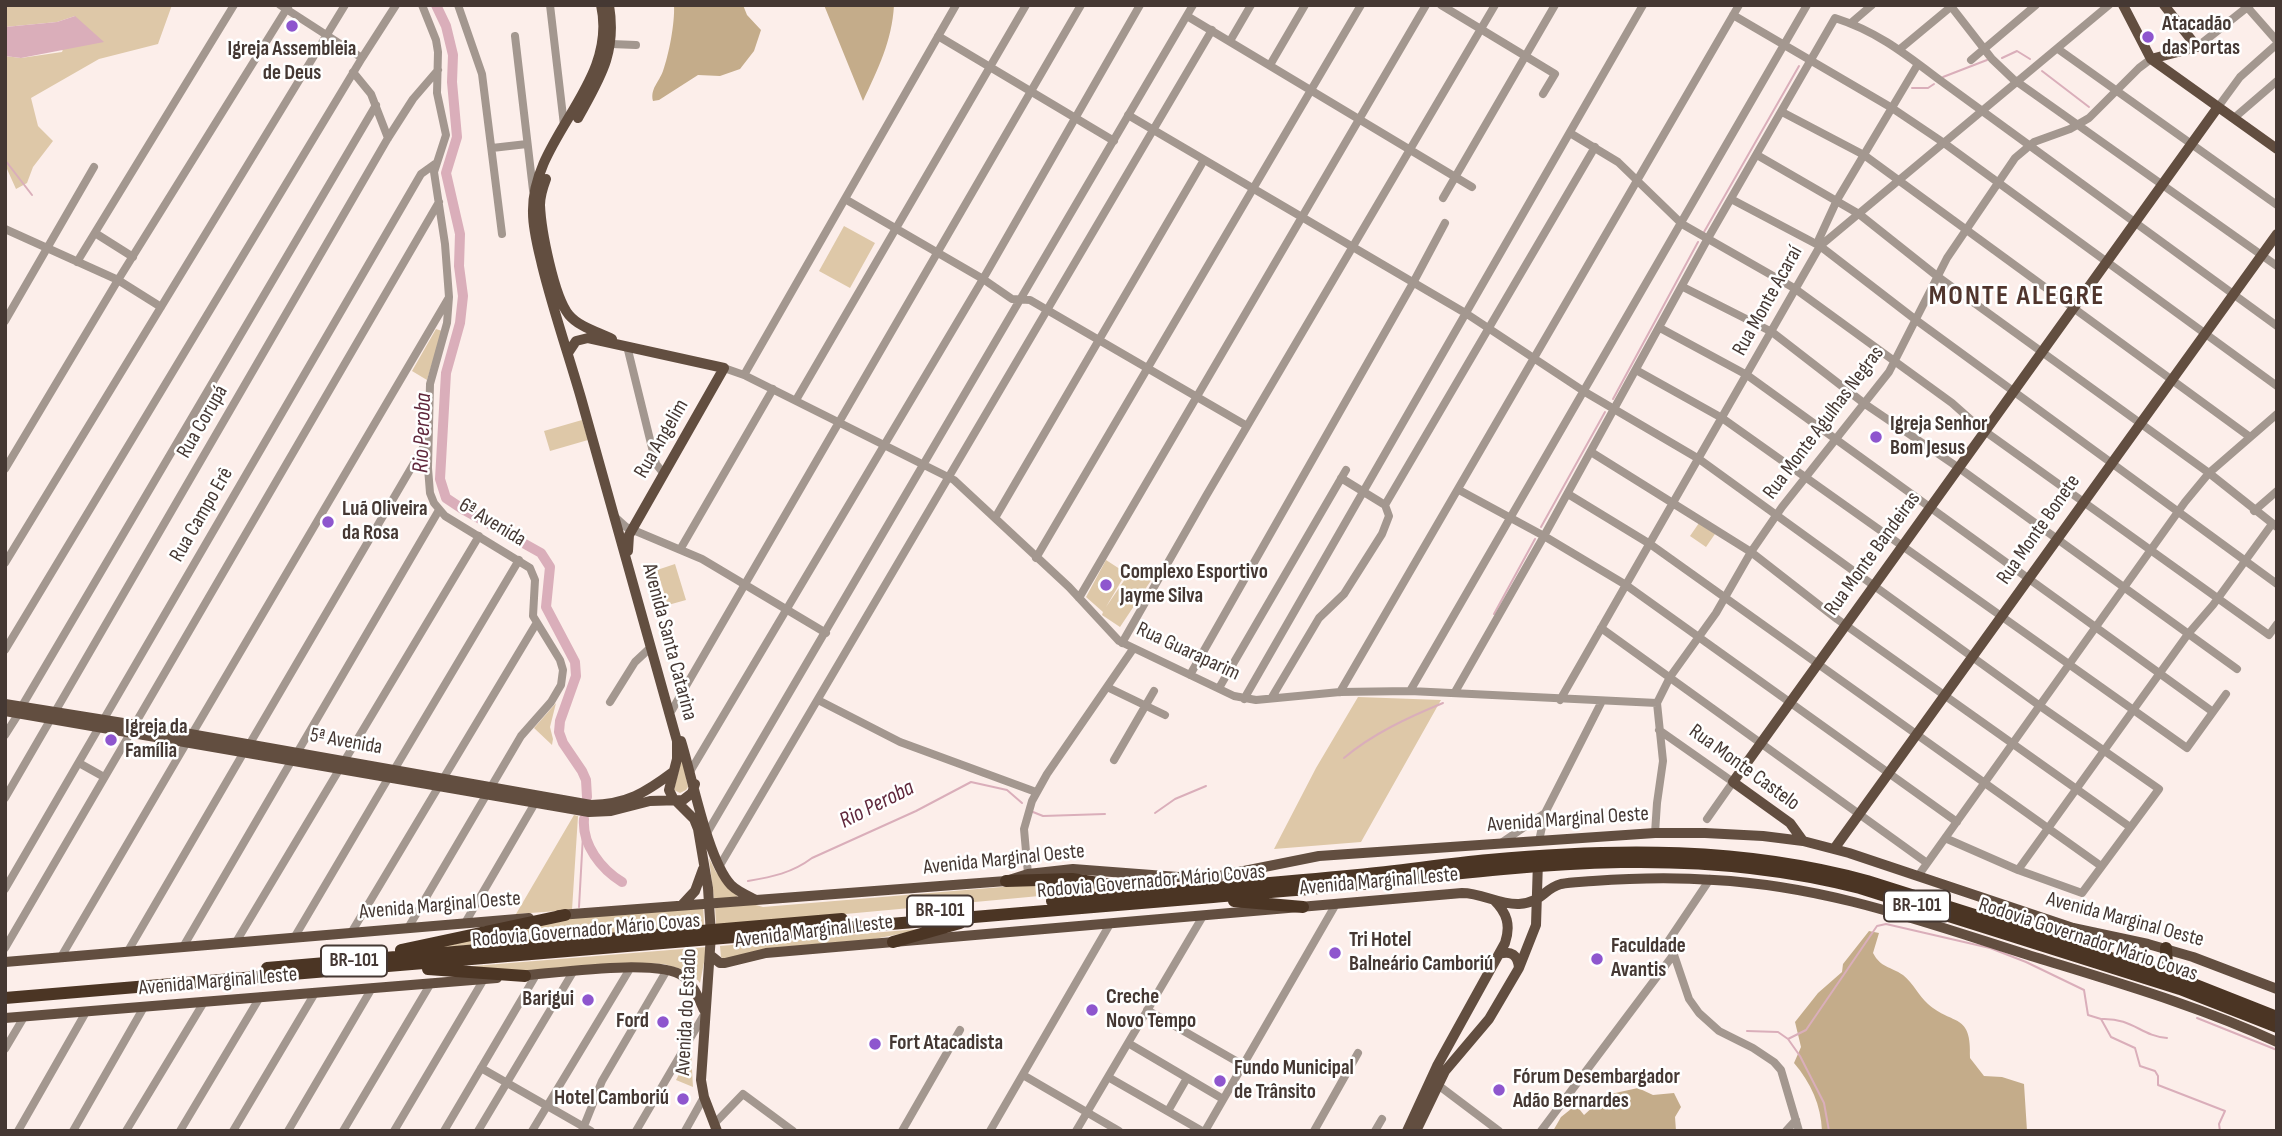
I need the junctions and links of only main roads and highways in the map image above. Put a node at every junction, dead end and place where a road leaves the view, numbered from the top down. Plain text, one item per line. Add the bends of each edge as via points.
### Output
1 (601, 5) edge
2 (609, 5) edge
3 (2123, 5) edge
4 (2164, 5) edge
5 (2151, 59) junction
6 (2218, 107) junction
7 (2275, 145) edge
8 (2277, 234) edge
9 (627, 346) junction
10 (568, 353) junction
11 (724, 368) joint
12 (632, 529) joint
13 (5, 704) edge
14 (20, 709) junction
15 (5, 711) edge
16 (673, 772) junction
17 (1733, 782) joint
18 (695, 784) junction
19 (488, 791) junction
20 (678, 801) junction
21 (1539, 841) junction
22 (1803, 841) junction
23 (1834, 849) junction
24 (1528, 861) junction
25 (1542, 861) junction
26 (705, 863) junction
27 (1006, 881) junction
28 (1164, 892) junction
29 (1213, 897) junction
30 (754, 899) junction
31 (1494, 900) junction
32 (1538, 900) junction
33 (709, 903) junction
34 (682, 905) junction
35 (1303, 907) junction
36 (565, 915) junction
37 (992, 915) junction
38 (710, 935) junction
39 (893, 942) junction
40 (2166, 948) junction
41 (1499, 954) junction
42 (710, 955) junction
43 (5, 962) edge
44 (364, 964) junction
45 (1519, 968) junction
46 (530, 975) junction
47 (2196, 985) junction
48 (2277, 989) edge
49 (5, 990) edge
50 (5, 998) edge
51 (705, 1013) junction
52 (2277, 1017) edge
53 (5, 1018) edge
54 (2277, 1027) edge
55 (2277, 1042) edge
56 (715, 1128) edge
57 (1406, 1131) edge
58 (1416, 1131) edge

1 - 10 main road, Avenida Santa Catarina via 604,24 599,58 534,193 536,237
2 - 9 main road, Rua Guaraparim via 611,44 602,75 557,155 541,197 543,232 565,309 574,320
3 - 5 main road
4 - 5 main road via 2197,47
5 - 6 main road
6 - 7 main road
6 - 17 main road, Rua Monte Bandeiras
8 - 23 main road, Rua Monte Bonete
9 - 10 main road, Rua Guaraparim via 588,338 579,340
9 - 11 main road, Rua Guaraparim
10 - 16 main road, Avenida Santa Catarina via 677,741
11 - 12 main road, Rua Angelim
12 - 18 main road, Avenida Santa Catarina via 627,545
13 - 14 main road, 5ª Avenida
14 - 15 main road, 5ª Avenida
14 - 19 main road, 5ª Avenida
16 - 19 main road, 5ª Avenida via 641,795 601,805
16 - 20 main road, Avenida Santa Catarina via 669,790
17 - 22 main road, Rua Monte Castelo via 1790,823
18 - 20 main road via 690,796
18 - 30 main road, Avenida Santa Catarina via 719,867 734,888
19 - 20 main road, 5ª Avenida via 595,813 650,801
20 - 26 main road, Avenida Santa Catarina via 694,819
21 - 22 main road, Avenida Marginal Oeste via 1655,833
21 - 27 main road, Avenida Marginal Oeste via 1319,856 1219,876 1073,869
21 - 32 main road
22 - 23 main road, Avenida Marginal Oeste
23 - 40 main road, Avenida Marginal Oeste via 2073,928
24 - 25 highway, Rodovia Governador Mário Covas / BR-101
24 - 28 highway, Rodovia Governador Mário Covas / BR-101
24 - 29 highway, Rodovia Governador Mário Covas / BR-101
25 - 47 highway, Rodovia Governador Mário Covas / BR-101 via 1642,852 1699,853 1813,868 1892,888
25 - 54 highway, Rodovia Governador Mário Covas / BR-101 via 1677,861 1812,877 1884,895 2168,985
26 - 33 main road, Avenida Santa Catarina
26 - 34 main road via 696,889
27 - 28 highway via 1072,879
27 - 30 main road, Avenida Marginal Oeste
28 - 38 highway, Rodovia Governador Mário Covas / BR-101
29 - 35 highway
29 - 37 highway, Rodovia Governador Mário Covas / BR-101
30 - 33 main road, Avenida Marginal Oeste
31 - 32 main road, Avenida Marginal Leste via 1516,904
31 - 35 main road, Avenida Marginal Leste via 1462,893
31 - 41 main road via 1508,924
32 - 45 main road via 1532,939
32 - 55 main road, Avenida Marginal Leste via 1550,889 1566,884 1642,878 1786,887 1862,903 2189,1005
33 - 34 main road, Avenida Marginal Oeste
33 - 38 main road, Avenida Santa Catarina
34 - 36 main road, Avenida Marginal Oeste
35 - 39 main road, Avenida Marginal Leste
36 - 43 main road, Avenida Marginal Oeste
36 - 44 highway
37 - 38 highway, Rodovia Governador Mário Covas / BR-101
37 - 39 highway
38 - 42 main road, Avenida do Estado
38 - 44 highway, Rodovia Governador Mário Covas / BR-101
39 - 42 main road, Avenida Marginal Leste via 755,955 725,963
40 - 47 highway via 2171,970
40 - 48 main road, Avenida Marginal Oeste
41 - 45 main road via 1514,954
41 - 57 main road
42 - 51 main road, Avenida do Estado
44 - 46 highway
44 - 49 highway, Rodovia Governador Mário Covas / BR-101
44 - 50 highway, Rodovia Governador Mário Covas / BR-101
45 - 58 main road via 1489,1019 1449,1065
46 - 51 main road, Avenida Marginal Leste via 631,967 667,970 684,977
46 - 53 main road, Avenida Marginal Leste
47 - 52 highway, Rodovia Governador Mário Covas / BR-101
51 - 56 main road, Avenida do Estado via 701,1070

